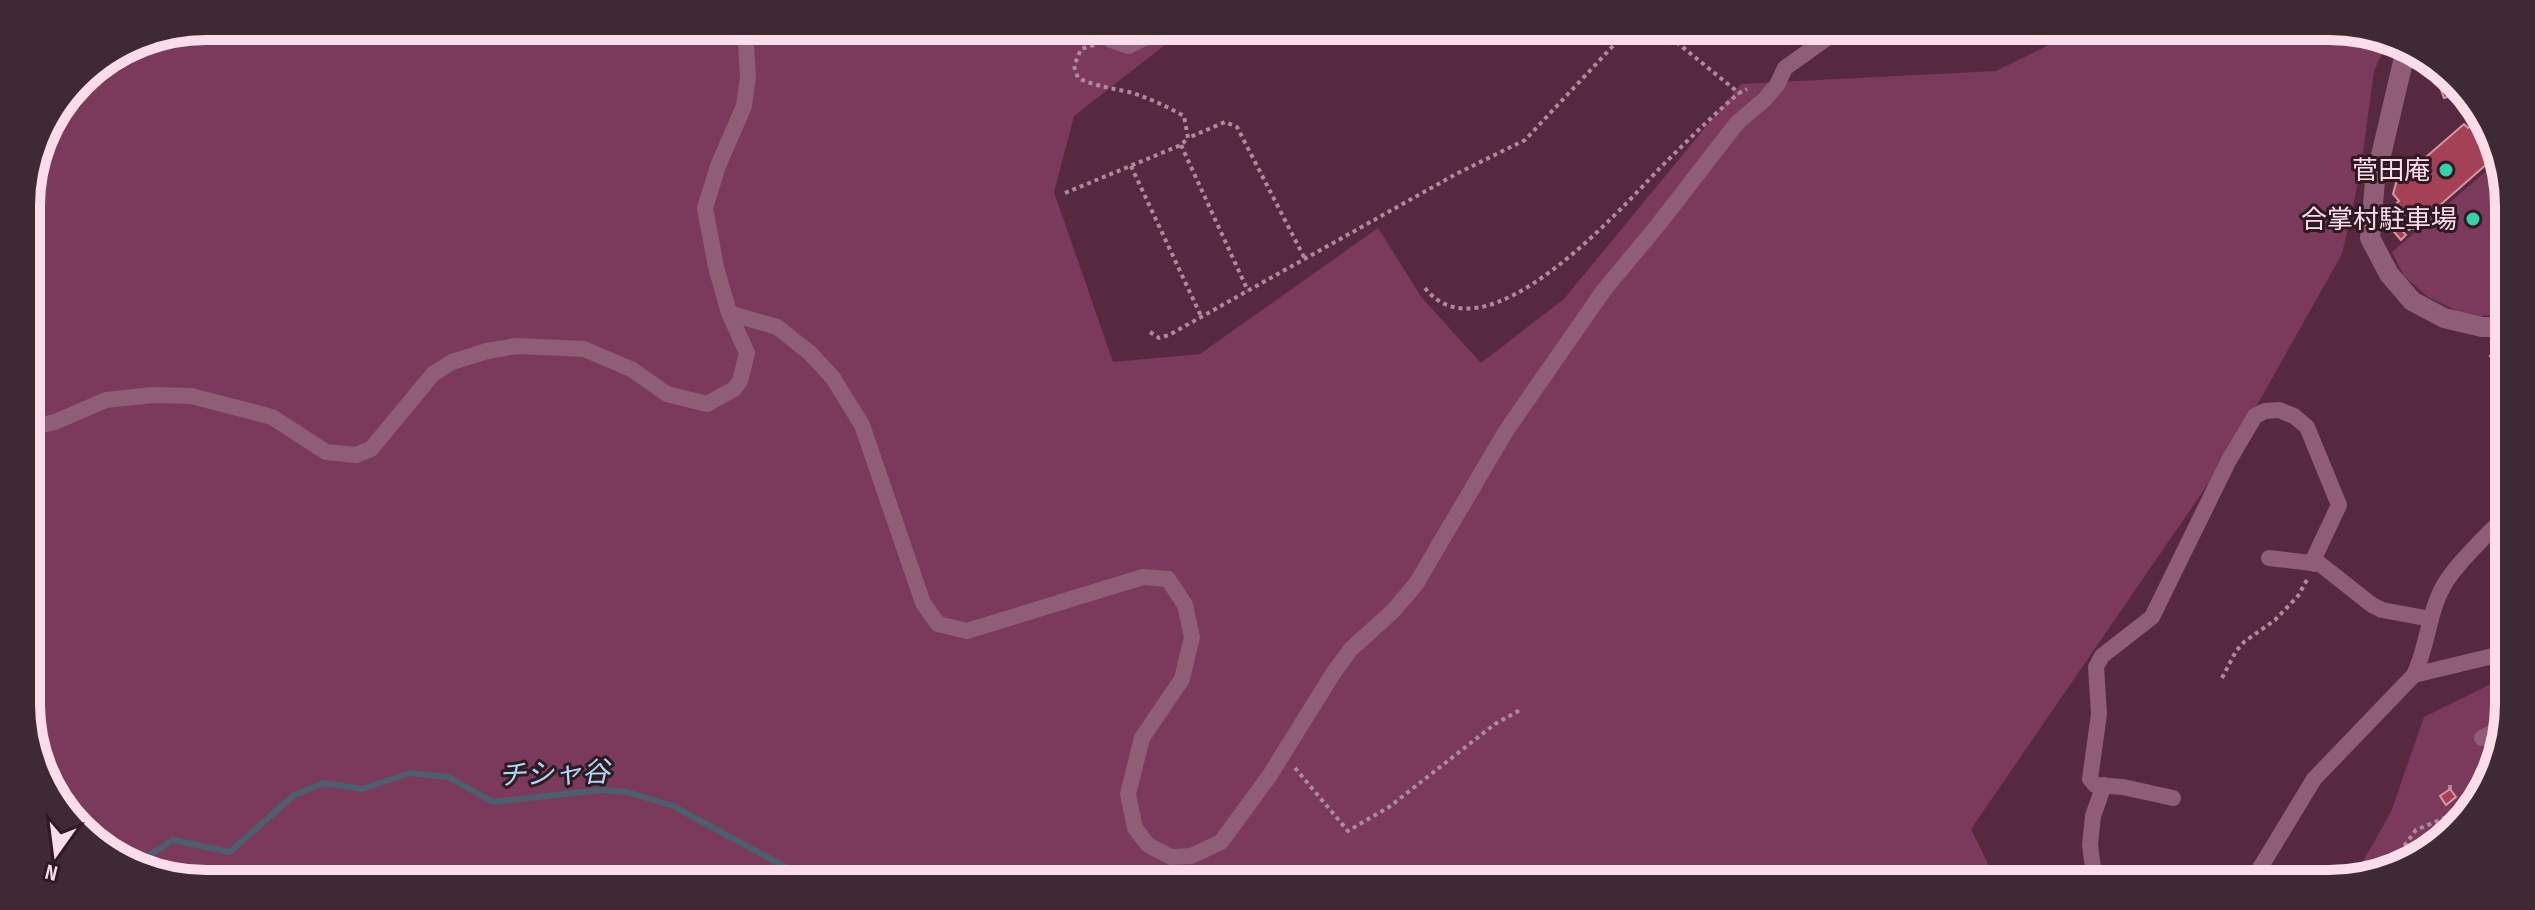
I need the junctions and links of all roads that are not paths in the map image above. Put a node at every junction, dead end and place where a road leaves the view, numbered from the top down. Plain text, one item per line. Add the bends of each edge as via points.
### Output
1 (746, 40) edge
2 (1117, 40) edge
3 (1140, 40) edge
4 (1824, 40) edge
5 (2404, 58) edge
6 (729, 313) junction
7 (2495, 327) edge
8 (40, 425) edge
9 (2495, 528) edge
10 (2269, 558) dead end
11 (2315, 564) junction
12 (2431, 619) junction
13 (2495, 655) edge
14 (2414, 675) junction
15 (2492, 733) edge
16 (2482, 738) dead end
17 (2104, 785) junction
18 (2173, 798) dead end
19 (2093, 870) edge
20 (2259, 870) edge

1 - 6 street via 744,106 705,208
2 - 3 street via 1128,46
4 - 6 street via 1785,68 1777,85 1737,123 1604,290 1506,431 1416,584 1351,649 1221,842 1191,856 1171,857 1148,845 1135,828 1128,794 1142,738 1182,679 1192,637 1185,605 1168,579 1143,577 967,631 938,624 923,603 862,425 833,378 777,327
5 - 7 street via 2375,181 2370,238 2389,274 2412,301 2444,318
6 - 8 street via 747,353 734,389 707,404 667,394 631,369 584,349 516,346 452,362 433,374 371,449 356,455 326,452 272,417 191,396 106,400
9 - 12 street via 2444,584
10 - 11 street
11 - 12 street via 2382,610
11 - 17 street via 2339,505 2307,427 2279,410 2265,411 2255,416 2228,462 2152,617 2102,656 2096,667 2099,714 2090,779
12 - 14 street
13 - 14 street
14 - 20 street via 2314,779
15 - 16 street
17 - 18 street
17 - 19 street via 2093,816

